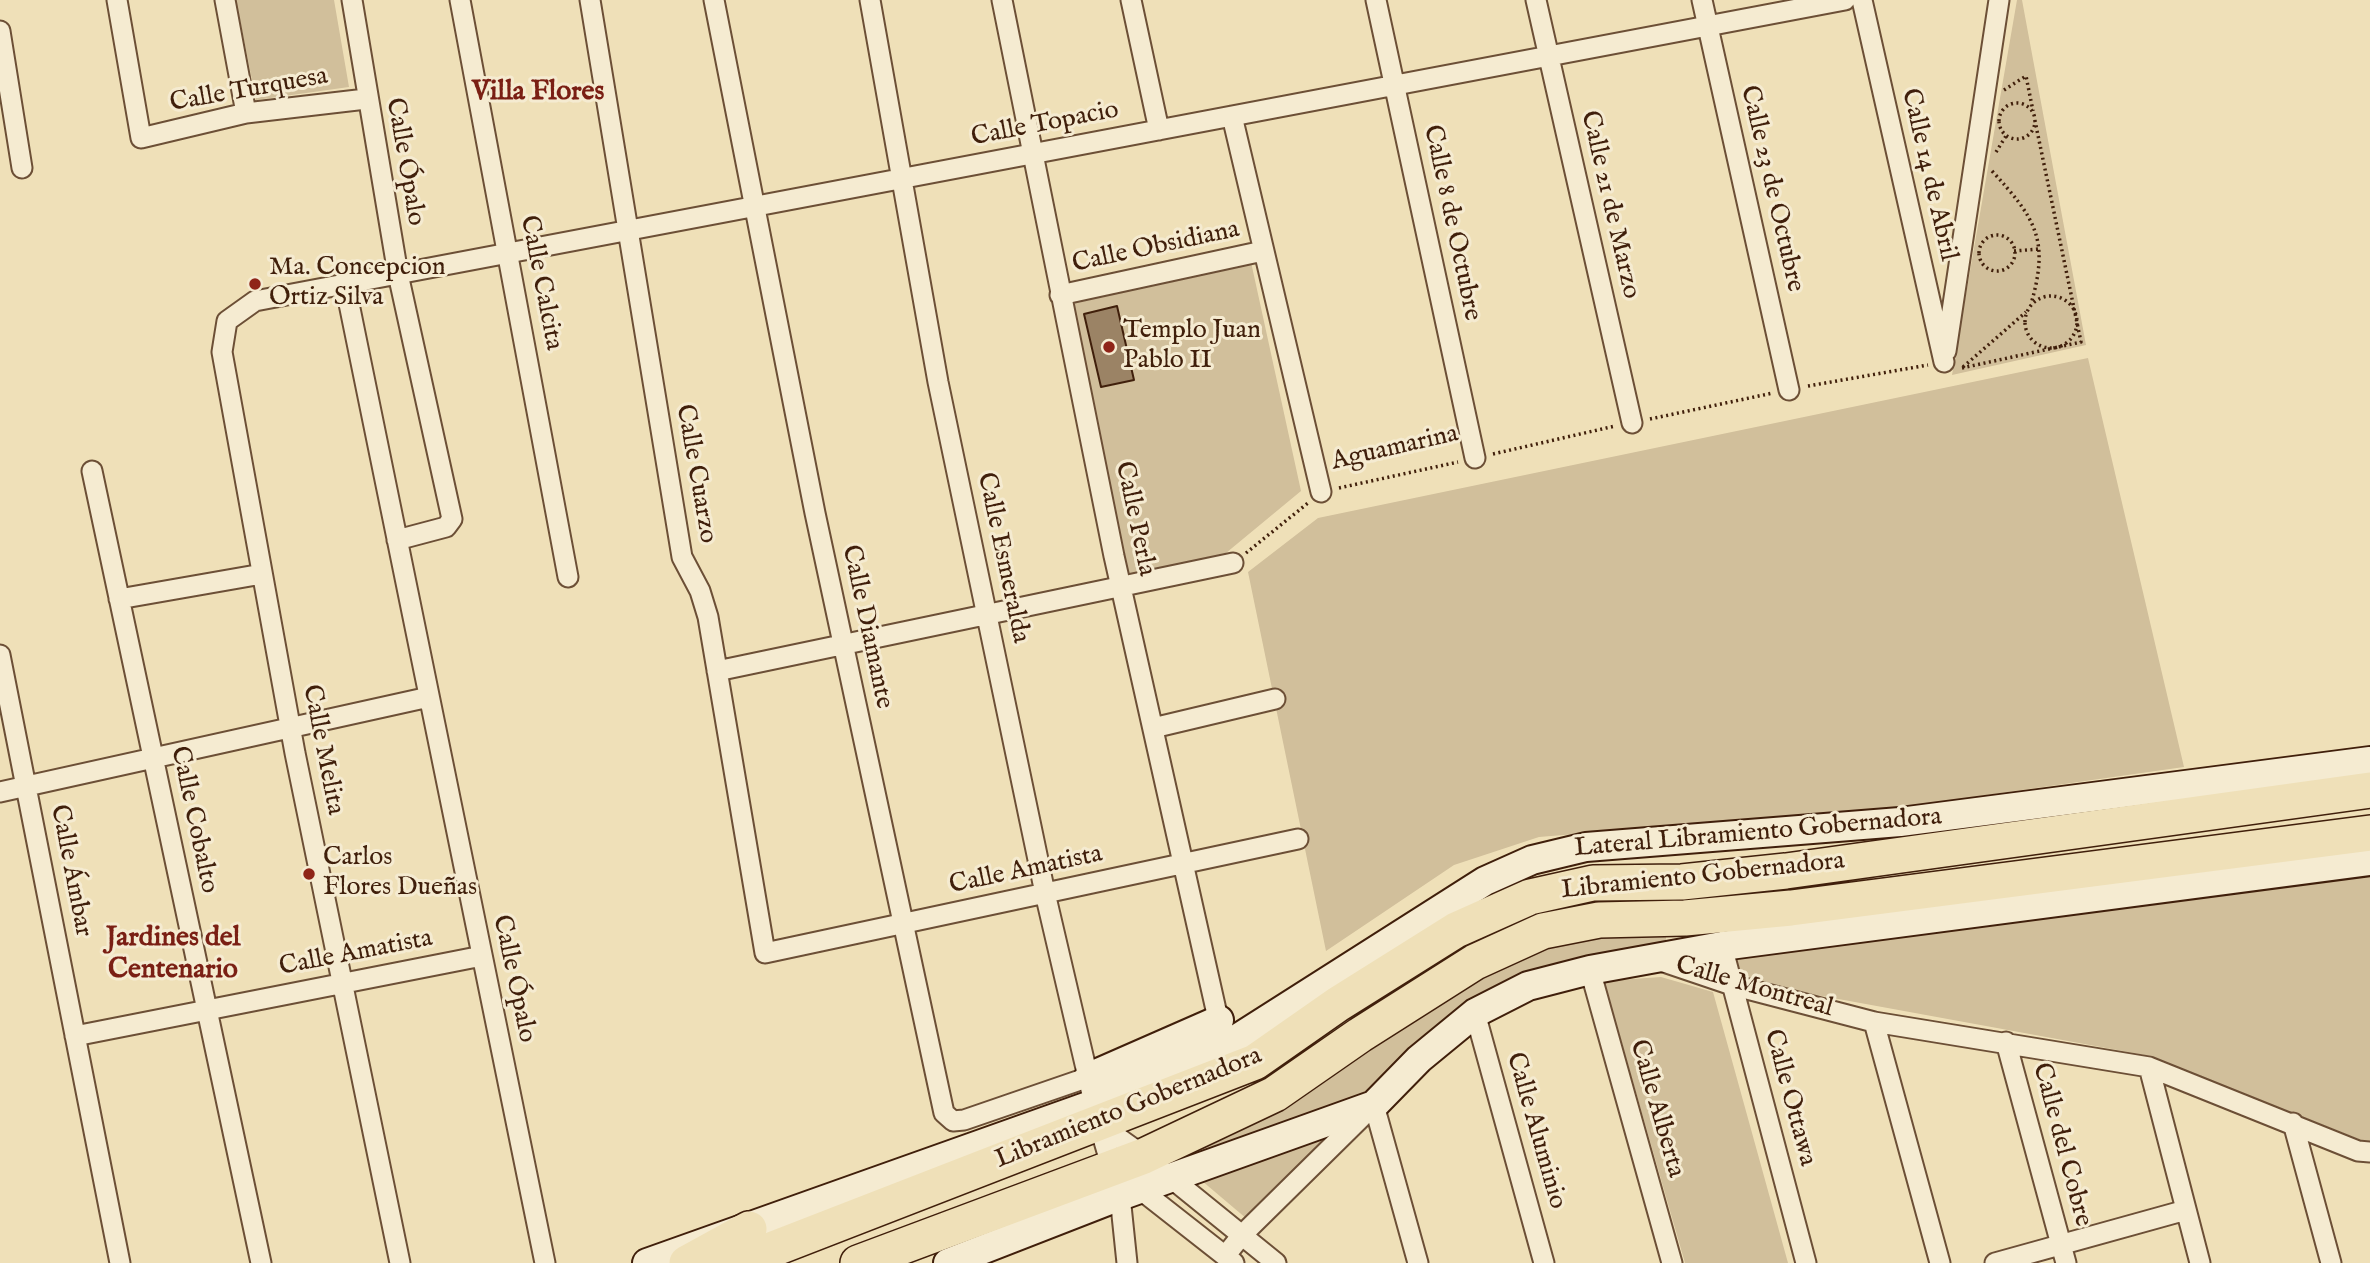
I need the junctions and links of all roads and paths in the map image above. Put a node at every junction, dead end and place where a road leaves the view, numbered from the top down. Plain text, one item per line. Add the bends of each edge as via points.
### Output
1 (117, 0) edge
2 (225, 0) edge
3 (352, 0) edge
4 (460, 0) edge
5 (590, 0) edge
6 (714, 0) edge
7 (870, 0) edge
8 (1002, 0) edge
9 (1131, 0) edge
10 (1376, 0) edge
11 (1536, 0) edge
12 (1702, 0) edge
13 (1844, 0) edge
14 (1862, 0) edge
15 (1999, 0) edge
16 (1708, 26) junction
17 (0, 31) edge
18 (1548, 56) junction
19 (1395, 85) junction
20 (2002, 91) dead end
21 (366, 99) junction
22 (246, 113) junction
23 (2034, 114) junction
24 (1231, 116) junction
25 (2035, 121) junction
26 (1159, 130) junction
27 (2006, 136) junction
28 (1031, 154) junction
29 (1993, 155) dead end
30 (22, 167) dead end
31 (1991, 169) dead end
32 (902, 178) junction
33 (753, 207) junction
34 (627, 230) junction
35 (2039, 249) junction
36 (1263, 251) junction
37 (2014, 251) junction
38 (508, 253) junction
39 (398, 274) junction
40 (345, 284) junction
41 (1060, 295) junction
42 (255, 301) joint
43 (2031, 306) junction
44 (2027, 311) junction
45 (2076, 314) junction
46 (2054, 348) junction
47 (1953, 365) junction
48 (1789, 390) junction
49 (1632, 423) junction
50 (1475, 458) junction
51 (92, 471) dead end
52 (1321, 492) junction
53 (397, 540) junction
54 (1233, 563) joint
55 (262, 574) junction
56 (568, 576) dead end
57 (1122, 586) junction
58 (119, 599) junction
59 (987, 615) junction
60 (843, 645) junction
61 (0, 655) edge
62 (717, 671) junction
63 (429, 698) junction
64 (1275, 699) dead end
65 (290, 728) junction
66 (1153, 728) junction
67 (153, 758) junction
68 (2370, 761) edge
69 (26, 786) junction
70 (2370, 790) edge
71 (0, 792) edge
72 (2370, 833) edge
73 (1298, 839) dead end
74 (2370, 861) edge
75 (1183, 864) junction
76 (1045, 893) junction
77 (902, 924) junction
78 (1722, 946) junction
79 (765, 953) joint
80 (482, 956) junction
81 (1657, 960) junction
82 (1590, 970) junction
83 (342, 984) junction
84 (1732, 985) junction
85 (207, 1010) junction
86 (1475, 1013) junction
87 (1874, 1022) junction
88 (1222, 1034) junction
89 (75, 1036) junction
90 (2006, 1042) junction
91 (2149, 1067) junction
92 (1094, 1102) junction
93 (1374, 1105) junction
94 (2294, 1123) junction
95 (2370, 1152) edge
96 (1137, 1177) junction
97 (2186, 1210) junction
98 (749, 1229) junction
99 (1252, 1248) edge
100 (2063, 1254) edge
101 (1230, 1259) edge
102 (120, 1263) edge
103 (261, 1263) edge
104 (400, 1263) edge
105 (545, 1263) edge
106 (647, 1263) edge
107 (687, 1263) edge
108 (737, 1263) edge
109 (858, 1263) edge
110 (948, 1263) edge
111 (1127, 1263) edge
112 (1276, 1263) edge
113 (1418, 1263) edge
114 (1544, 1263) edge
115 (1672, 1263) edge
116 (1806, 1263) edge
117 (1940, 1263) edge
118 (1996, 1263) edge
119 (2200, 1263) edge
120 (2331, 1263) edge

1 - 22 street, Calle Turquesa via 141,138
2 - 22 street
3 - 21 street, Calle Ópalo
4 - 38 street, Calle Calcita
5 - 34 street, Calle Cuarzo
6 - 33 street, Calle Diamante
7 - 32 street, Calle Esmeralda
8 - 28 street, Calle Perla
9 - 26 street
10 - 19 street, Calle 8 de Octubre
11 - 18 street, Calle 21 de Marzo
12 - 16 street, Calle 23 de Octubre
13 - 16 street, Calle Topacio
14 - 47 street, Calle 14 de Abril
15 - 47 street
16 - 18 street, Calle Topacio
16 - 48 street, Calle 23 de Octubre
17 - 30 street
18 - 19 street, Calle Topacio
18 - 49 street, Calle 21 de Marzo
19 - 24 street, Calle Topacio
19 - 50 street, Calle 8 de Octubre
20 - 23 path via 2026,76
21 - 22 street, Calle Turquesa
21 - 39 street, Calle Ópalo
23 - 25 path
23 - 27 path via 2025,105 2007,106 1999,121
24 - 26 street, Calle Topacio
24 - 36 street
25 - 27 path via 2032,132 2023,139
25 - 45 path
26 - 28 street, Calle Topacio
27 - 29 path
28 - 32 street, Calle Topacio
28 - 41 street, Calle Perla
31 - 35 path via 2025,208 2035,225
32 - 33 street, Calle Topacio
32 - 59 street, Calle Esmeralda via 938,382
33 - 34 street, Calle Topacio
33 - 60 street, Calle Diamante
34 - 38 street, Calle Topacio
34 - 62 street, Calle Cuarzo via 682,557 708,617
35 - 37 path
35 - 43 path via 2040,275
36 - 41 street, Calle Obsidiana
36 - 52 street
37 - 37 path via 2012,262 1998,271 1982,264 1979,252 1983,241 1993,235 2010,240
38 - 39 street, Calle Topacio
38 - 56 street, Calle Calcita
39 - 40 street, Calle Topacio
39 - 53 street, Calle Ópalo via 452,519 446,527
40 - 42 street, Calle Topacio
40 - 53 street, Calle Ópalo
41 - 57 street, Calle Perla
42 - 55 street, Calle Melita via 227,321 222,352
43 - 44 path
43 - 45 path via 2052,296 2067,301
44 - 46 path via 2025,326 2032,340
44 - 47 path
45 - 46 path via 2073,336
45 - 46 path, Aguamarina via 2081,342
46 - 47 path, Aguamarina
47 - 48 path, Aguamarina
48 - 49 path, Aguamarina
49 - 50 path, Aguamarina
50 - 52 path, Aguamarina
51 - 58 street, Calle Cobalto
52 - 54 path, Aguamarina
53 - 63 street, Calle Ópalo
54 - 57 street
55 - 58 street
55 - 65 street, Calle Melita
57 - 59 street
57 - 66 street, Calle Perla
58 - 67 street, Calle Cobalto
59 - 60 street
59 - 76 street, Calle Esmeralda
60 - 62 street
60 - 77 street, Calle Diamante
61 - 69 street, Calle Ámbar
62 - 79 street, Calle Cuarzo
63 - 65 street
63 - 80 street, Calle Ópalo
64 - 66 street
65 - 67 street
65 - 83 street, Calle Melita
66 - 75 street, Calle Perla
67 - 69 street
67 - 85 street, Calle Cobalto
68 - 88 street, Lateral Libramiento Gobernadora via 1900,822 1586,847 1532,860 1485,881
69 - 71 street
69 - 89 street, Calle Ámbar
70 - 92 highway, Libramiento Gobernadora via 1786,871 1682,882 1593,884 1530,897 1456,930 1255,1062
72 - 96 highway, Libramiento Gobernadora via 1791,908 1599,920 1543,931 1475,962 1275,1094
73 - 75 street, Calle Amatista
74 - 78 street
75 - 76 street, Calle Amatista
75 - 88 street, Calle Perla
76 - 77 street, Calle Amatista
76 - 92 street, Calle Esmeralda
77 - 79 street, Calle Amatista
77 - 92 street, Calle Diamante via 944,1113 953,1121
78 - 81 street
78 - 84 street, Calle Ottawa
80 - 83 street, Calle Amatista
80 - 105 street, Calle Ópalo
81 - 82 street, Calle Montreal
81 - 84 street, Calle Montreal
82 - 86 street, Calle Montreal via 1528,986
82 - 115 street, Calle Alberta
83 - 85 street, Calle Amatista
83 - 104 street, Calle Melita
84 - 87 street, Calle Montreal
84 - 116 street, Calle Ottawa
85 - 89 street, Calle Amatista
85 - 103 street, Calle Cobalto
86 - 93 street, Calle Montreal via 1419,1059
86 - 114 street, Calle Aluminio
87 - 90 street, Calle Montreal
87 - 117 street
88 - 92 street, Lateral Libramiento Gobernadora
89 - 102 street, Calle Ámbar
90 - 91 street, Calle Montreal
90 - 100 street, Calle del Cobre
91 - 94 street, Calle Montreal
91 - 97 street
92 - 96 street
92 - 96 street, Calle Esmeralda
92 - 98 street, Lateral Libramiento Gobernadora
92 - 108 highway, Libramiento Gobernadora
93 - 96 street
93 - 99 street, Calle Montreal
93 - 113 street
94 - 95 street, Calle Montreal
94 - 120 street
96 - 99 street
96 - 101 street
96 - 109 highway, Libramiento Gobernadora
96 - 110 street
96 - 111 street, Calle Esmeralda
97 - 100 street
97 - 119 street
98 - 106 street, Lateral Libramiento Gobernadora
98 - 107 highway
99 - 101 street, Calle Montreal
99 - 112 street
100 - 118 street

